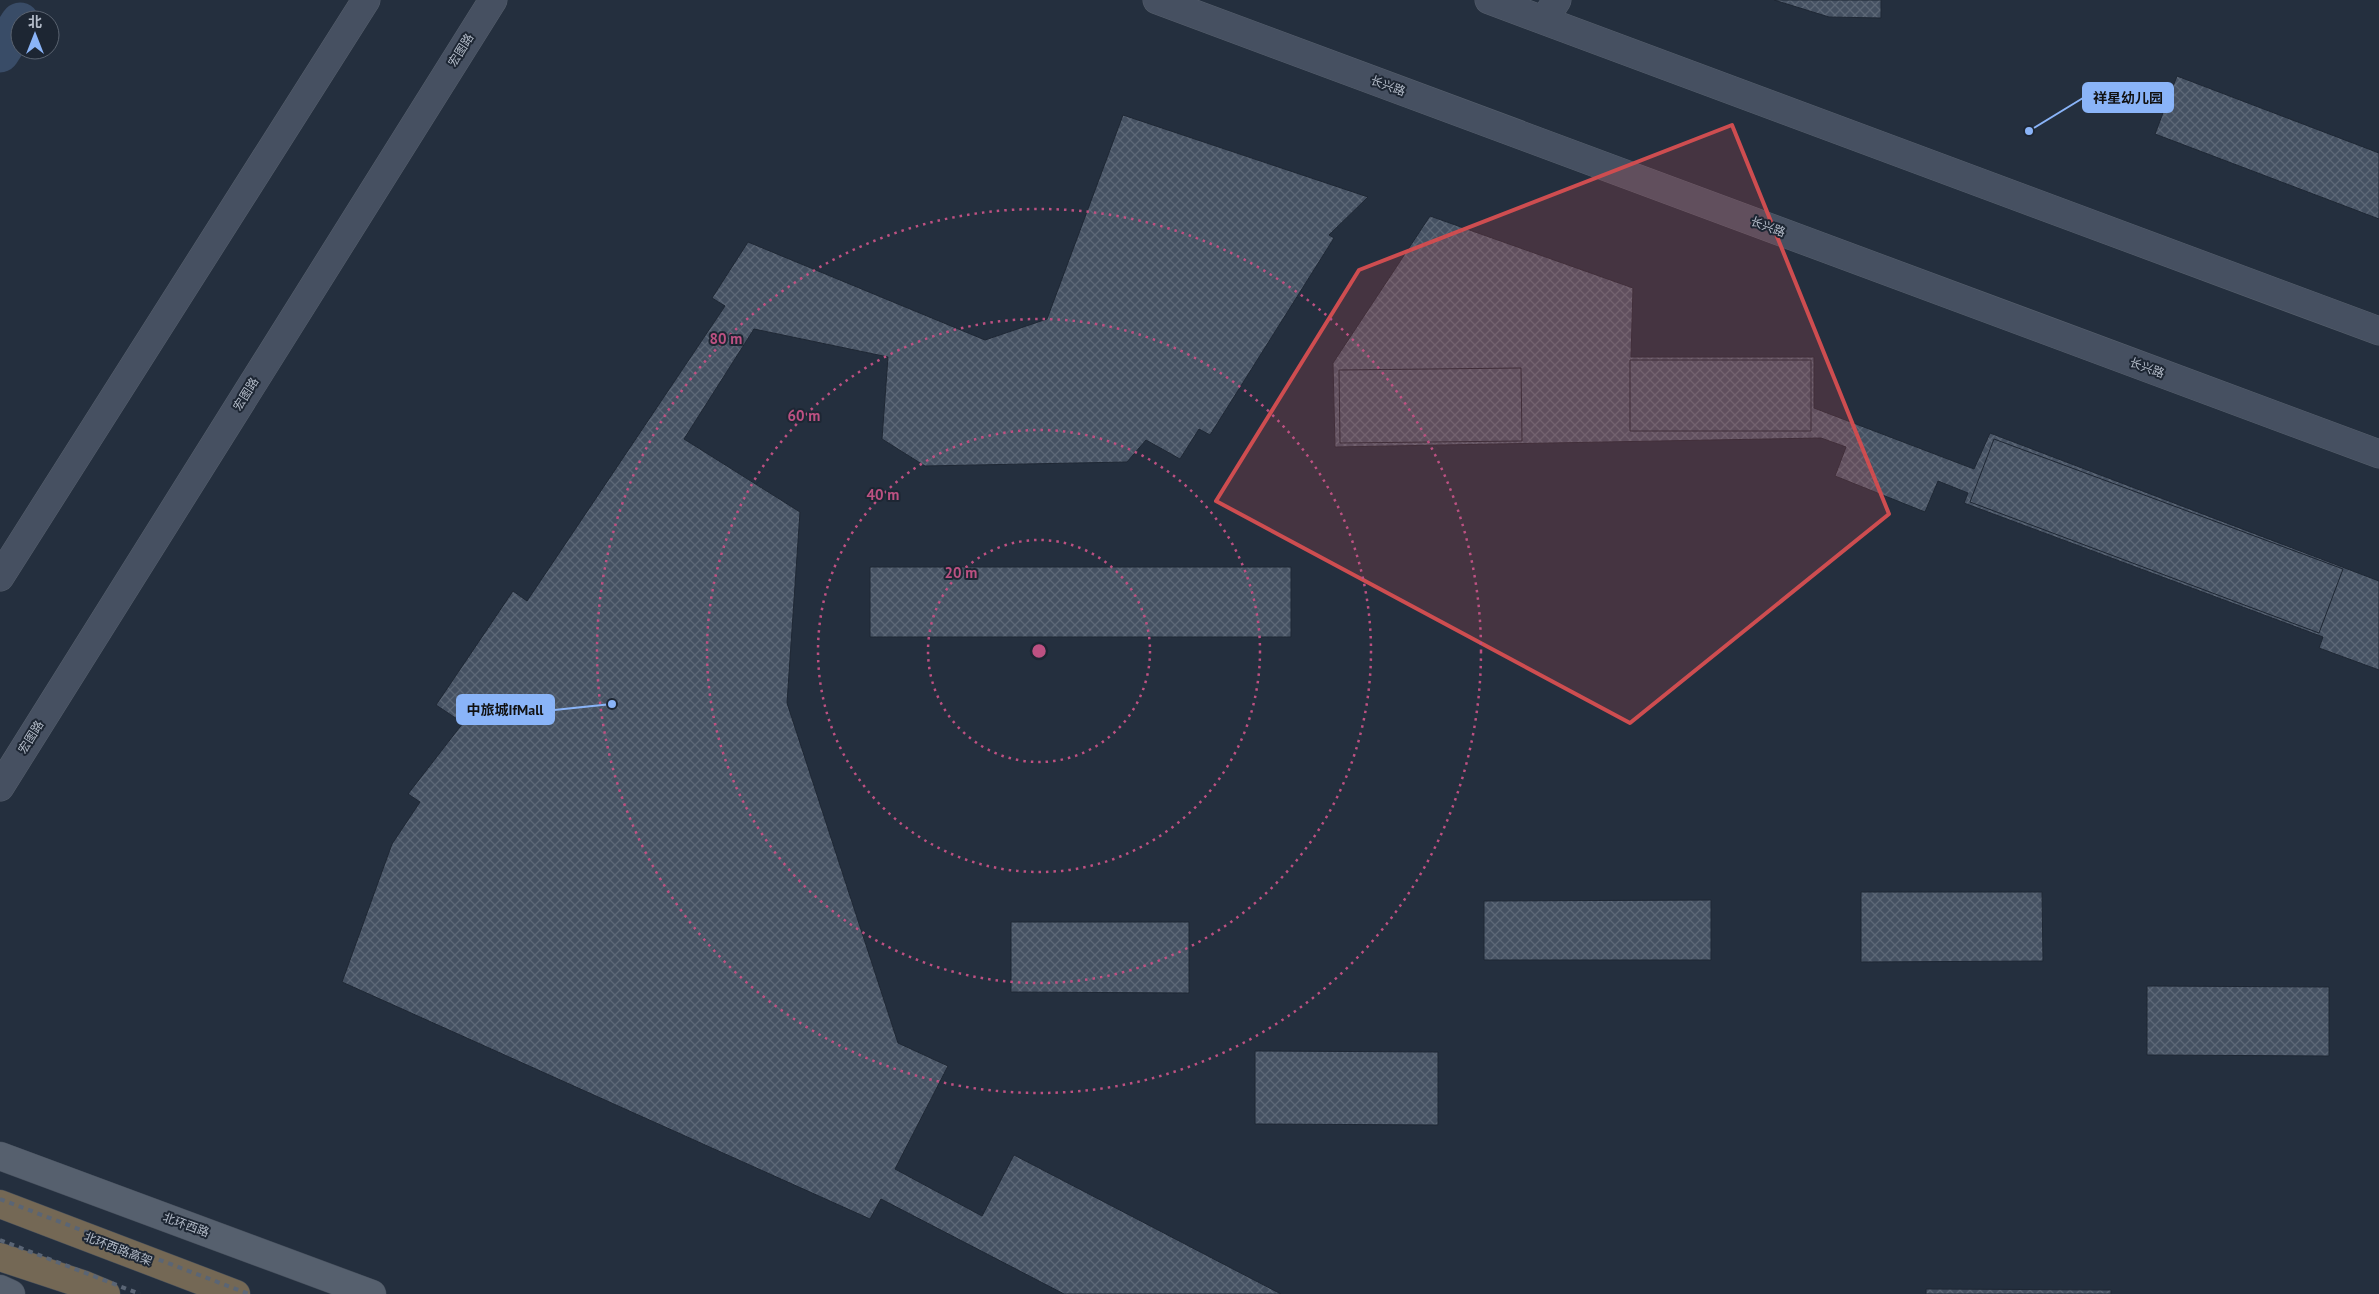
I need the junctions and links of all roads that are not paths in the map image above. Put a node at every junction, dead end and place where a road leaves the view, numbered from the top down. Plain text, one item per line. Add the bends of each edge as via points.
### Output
1 (366, 0) edge
2 (493, 0) edge
3 (1157, 0) edge
4 (1490, 0) edge
5 (1551, 10) edge
6 (2379, 332) edge
7 (2379, 454) edge
8 (0, 577) edge
9 (0, 787) edge
10 (0, 1156) edge
11 (0, 1204) edge
12 (0, 1257) edge
13 (0, 1289) edge
14 (11, 1294) edge
15 (106, 1294) edge
16 (236, 1294) edge
17 (372, 1294) edge

1 - 8 main road
2 - 9 main road, 宏图路
3 - 7 main road, 长兴路
4 - 5 main road
5 - 6 main road
10 - 17 main road, 北环西路
11 - 16 highway, 北环西路高架
12 - 15 highway
13 - 14 main road

